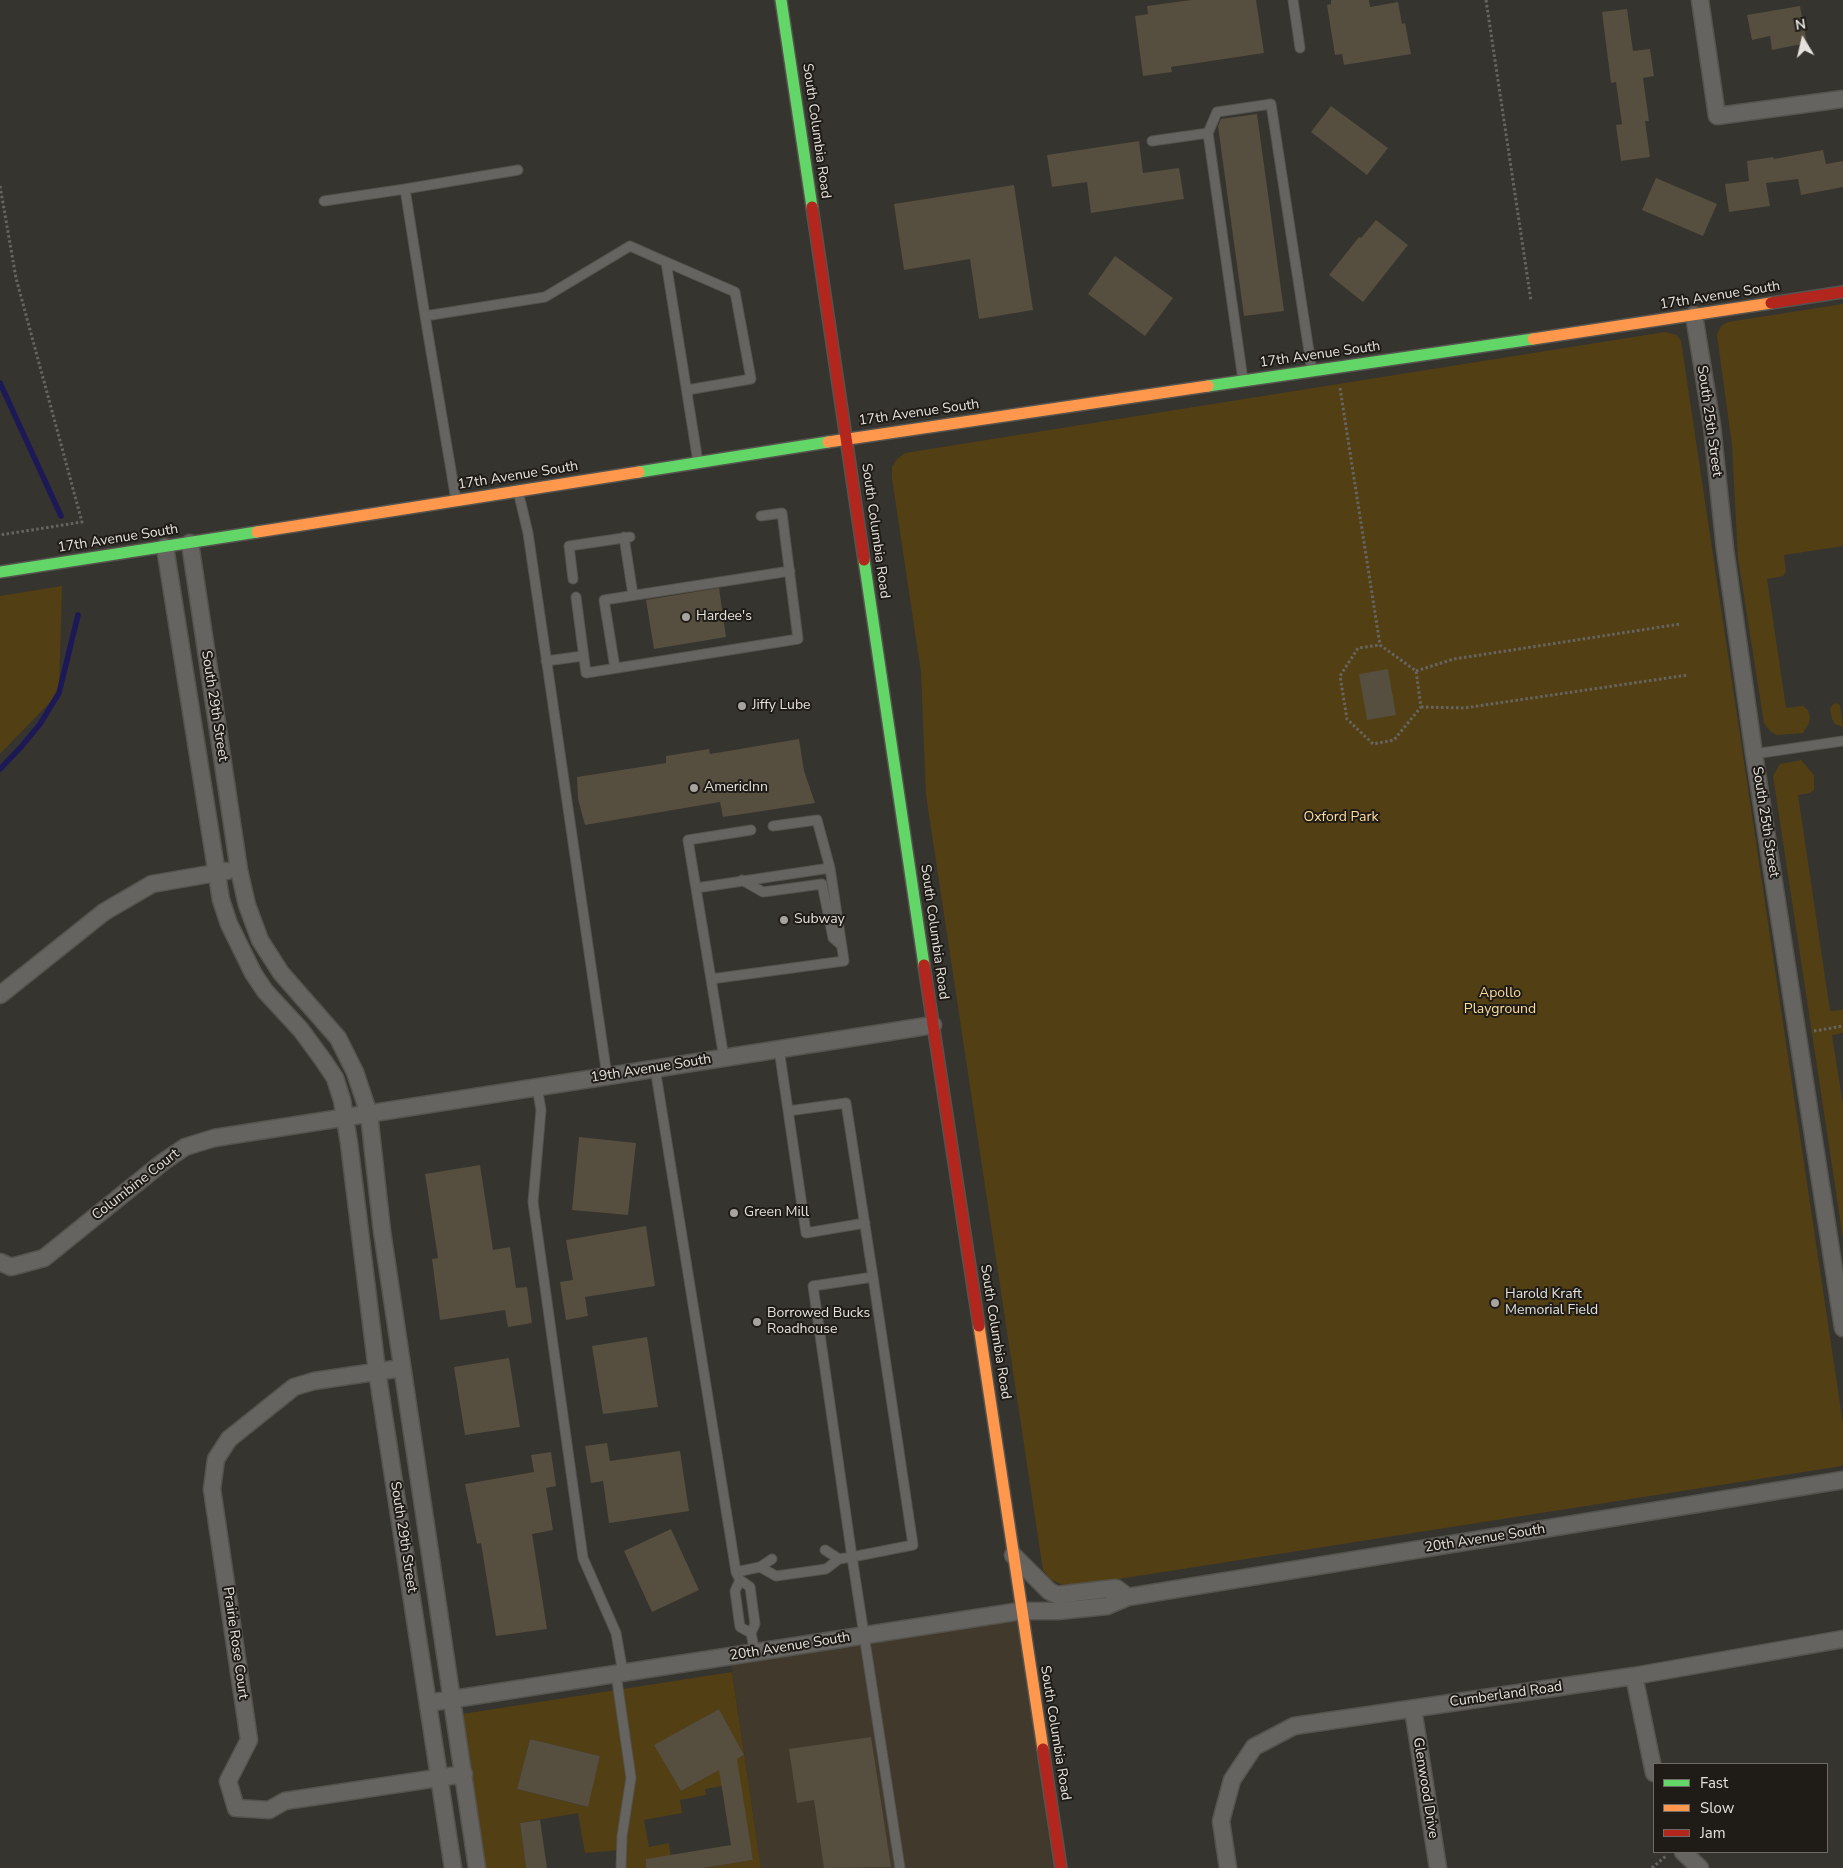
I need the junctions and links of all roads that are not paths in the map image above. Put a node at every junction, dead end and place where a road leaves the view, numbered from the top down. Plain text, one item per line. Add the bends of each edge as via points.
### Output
1 (781, 0) edge
2 (1293, 0) edge
3 (1700, 0) edge
4 (1300, 48) dead end
5 (1843, 99) edge
6 (1208, 133) junction
7 (1152, 141) dead end
8 (518, 170) dead end
9 (405, 189) junction
10 (324, 201) dead end
11 (666, 262) junction
12 (1843, 292) edge
13 (1694, 315) junction
14 (425, 316) junction
15 (1312, 371) junction
16 (1244, 381) junction
17 (687, 390) junction
18 (846, 439) junction
19 (698, 462) junction
20 (518, 491) junction
21 (456, 501) junction
22 (761, 516) dead end
23 (190, 543) junction
24 (166, 547) junction
25 (790, 571) junction
26 (0, 572) edge
27 (573, 579) dead end
28 (633, 595) junction
29 (576, 597) dead end
30 (583, 656) junction
31 (546, 661) junction
32 (615, 668) junction
33 (1843, 741) edge
34 (1754, 754) junction
35 (773, 826) dead end
36 (751, 830) dead end
37 (830, 868) junction
38 (239, 870) junction
39 (216, 873) junction
40 (742, 880) junction
41 (696, 888) junction
42 (842, 947) junction
43 (711, 979) junction
44 (0, 995) edge
45 (933, 1025) junction
46 (779, 1049) junction
47 (724, 1058) junction
48 (655, 1068) junction
49 (607, 1076) junction
50 (537, 1087) junction
51 (788, 1110) junction
52 (369, 1114) junction
53 (344, 1118) junction
54 (865, 1223) junction
55 (0, 1262) edge
56 (873, 1277) junction
57 (1843, 1328) edge
58 (402, 1368) junction
59 (377, 1371) junction
60 (1843, 1480) edge
61 (825, 1550) dead end
62 (1013, 1555) junction
63 (852, 1557) junction
64 (772, 1559) dead end
65 (839, 1560) junction
66 (760, 1567) junction
67 (738, 1576) junction
68 (1128, 1597) junction
69 (1021, 1611) junction
70 (751, 1633) junction
71 (865, 1635) junction
72 (1843, 1639) edge
73 (755, 1652) junction
74 (620, 1673) junction
75 (1634, 1676) junction
76 (452, 1700) junction
77 (428, 1703) junction
78 (1413, 1709) junction
79 (1653, 1768) edge
80 (464, 1774) junction
81 (439, 1778) junction
82 (1684, 1853) edge
83 (454, 1868) edge
84 (477, 1868) edge
85 (621, 1868) edge
86 (900, 1868) edge
87 (1061, 1868) edge
88 (1228, 1868) edge
89 (1438, 1868) edge
90 (1700, 1868) edge

1 - 18 main road, South Columbia Road
2 - 4 lane
3 - 5 street via 1718,116
6 - 7 lane
6 - 15 lane via 1218,112 1271,104
6 - 16 lane
8 - 9 lane
9 - 10 lane
9 - 14 lane
11 - 14 lane via 630,246 545,297
11 - 17 lane
11 - 17 lane via 735,292 750,378
12 - 13 main road, 17th Avenue South
13 - 15 main road, 17th Avenue South
13 - 34 street, South 25th Street via 1712,426 1725,549
14 - 21 lane
15 - 16 main road, 17th Avenue South
16 - 18 main road, 17th Avenue South
17 - 19 lane
18 - 19 main road, 17th Avenue South
18 - 45 main road, South Columbia Road
19 - 20 main road, 17th Avenue South
20 - 21 main road, 17th Avenue South
20 - 31 lane via 528,533
21 - 23 main road, 17th Avenue South
22 - 25 lane via 782,513
23 - 24 main road, 17th Avenue South
23 - 38 street, South 29th Street
24 - 26 main road, 17th Avenue South
24 - 39 street, South 29th Street
25 - 28 lane
25 - 32 lane via 798,639
27 - 28 lane via 569,546 627,537
28 - 32 lane via 604,600
29 - 30 lane
30 - 31 lane
30 - 32 lane via 586,673
31 - 49 lane
33 - 34 lane
34 - 57 street, South 25th Street
35 - 37 lane via 817,820
36 - 41 lane via 688,840
37 - 40 lane
37 - 42 lane
38 - 39 street
38 - 52 street, South 29th Street via 260,940 281,973 338,1038 355,1072
39 - 44 street via 152,884 104,912
39 - 53 street, South 29th Street via 221,900 240,949 265,991 301,1030 334,1078
40 - 41 lane
40 - 42 lane via 763,892 822,884 833,938
41 - 43 lane
42 - 43 lane via 844,960
43 - 47 lane
45 - 46 street, 19th Avenue South
45 - 62 main road, South Columbia Road
46 - 47 street, 19th Avenue South
46 - 51 lane
47 - 48 street, 19th Avenue South
48 - 49 street, 19th Avenue South
48 - 67 lane
49 - 50 street, 19th Avenue South
50 - 52 street, 19th Avenue South
50 - 74 lane via 541,1110 533,1202 580,1540 583,1558 616,1633
51 - 54 lane via 846,1103
51 - 54 lane via 806,1233
52 - 53 street
52 - 58 street, South 29th Street
53 - 55 street, Columbine Court via 214,1138 185,1147 44,1258 11,1267
53 - 59 street, South 29th Street
54 - 56 lane
56 - 63 lane via 913,1545
56 - 63 lane via 813,1286
58 - 59 street
58 - 76 street, South 29th Street
59 - 77 street, South 29th Street
59 - 81 street, Prairie Rose Court via 294,1387 229,1439 216,1460 212,1489 249,1740 228,1781 236,1808 269,1810 286,1801
60 - 68 street, 20th Avenue South
61 - 65 lane
62 - 68 street, 20th Avenue South via 1057,1595 1116,1588
62 - 69 main road, South Columbia Road
63 - 65 lane
63 - 71 lane
64 - 66 lane
65 - 66 lane via 826,1569 776,1576
66 - 67 lane
67 - 70 lane via 750,1587 756,1624
67 - 70 lane via 735,1591 740,1627
68 - 69 street, 20th Avenue South via 1107,1606 1058,1612
69 - 71 street, 20th Avenue South
69 - 87 main road, South Columbia Road
70 - 73 lane
71 - 73 street, 20th Avenue South
71 - 86 lane
72 - 75 street, Cumberland Road
73 - 74 street, 20th Avenue South
74 - 76 street, 20th Avenue South
74 - 85 lane via 631,1778 622,1836
75 - 78 street, Cumberland Road
75 - 79 street
76 - 77 street
76 - 80 street, South 29th Street
77 - 81 street, South 29th Street
78 - 88 street, Cumberland Road via 1294,1726 1254,1747 1232,1780 1221,1821
78 - 89 street, Glenwood Drive
80 - 81 street
80 - 84 street, South 29th Street
81 - 83 street, South 29th Street
82 - 90 street

